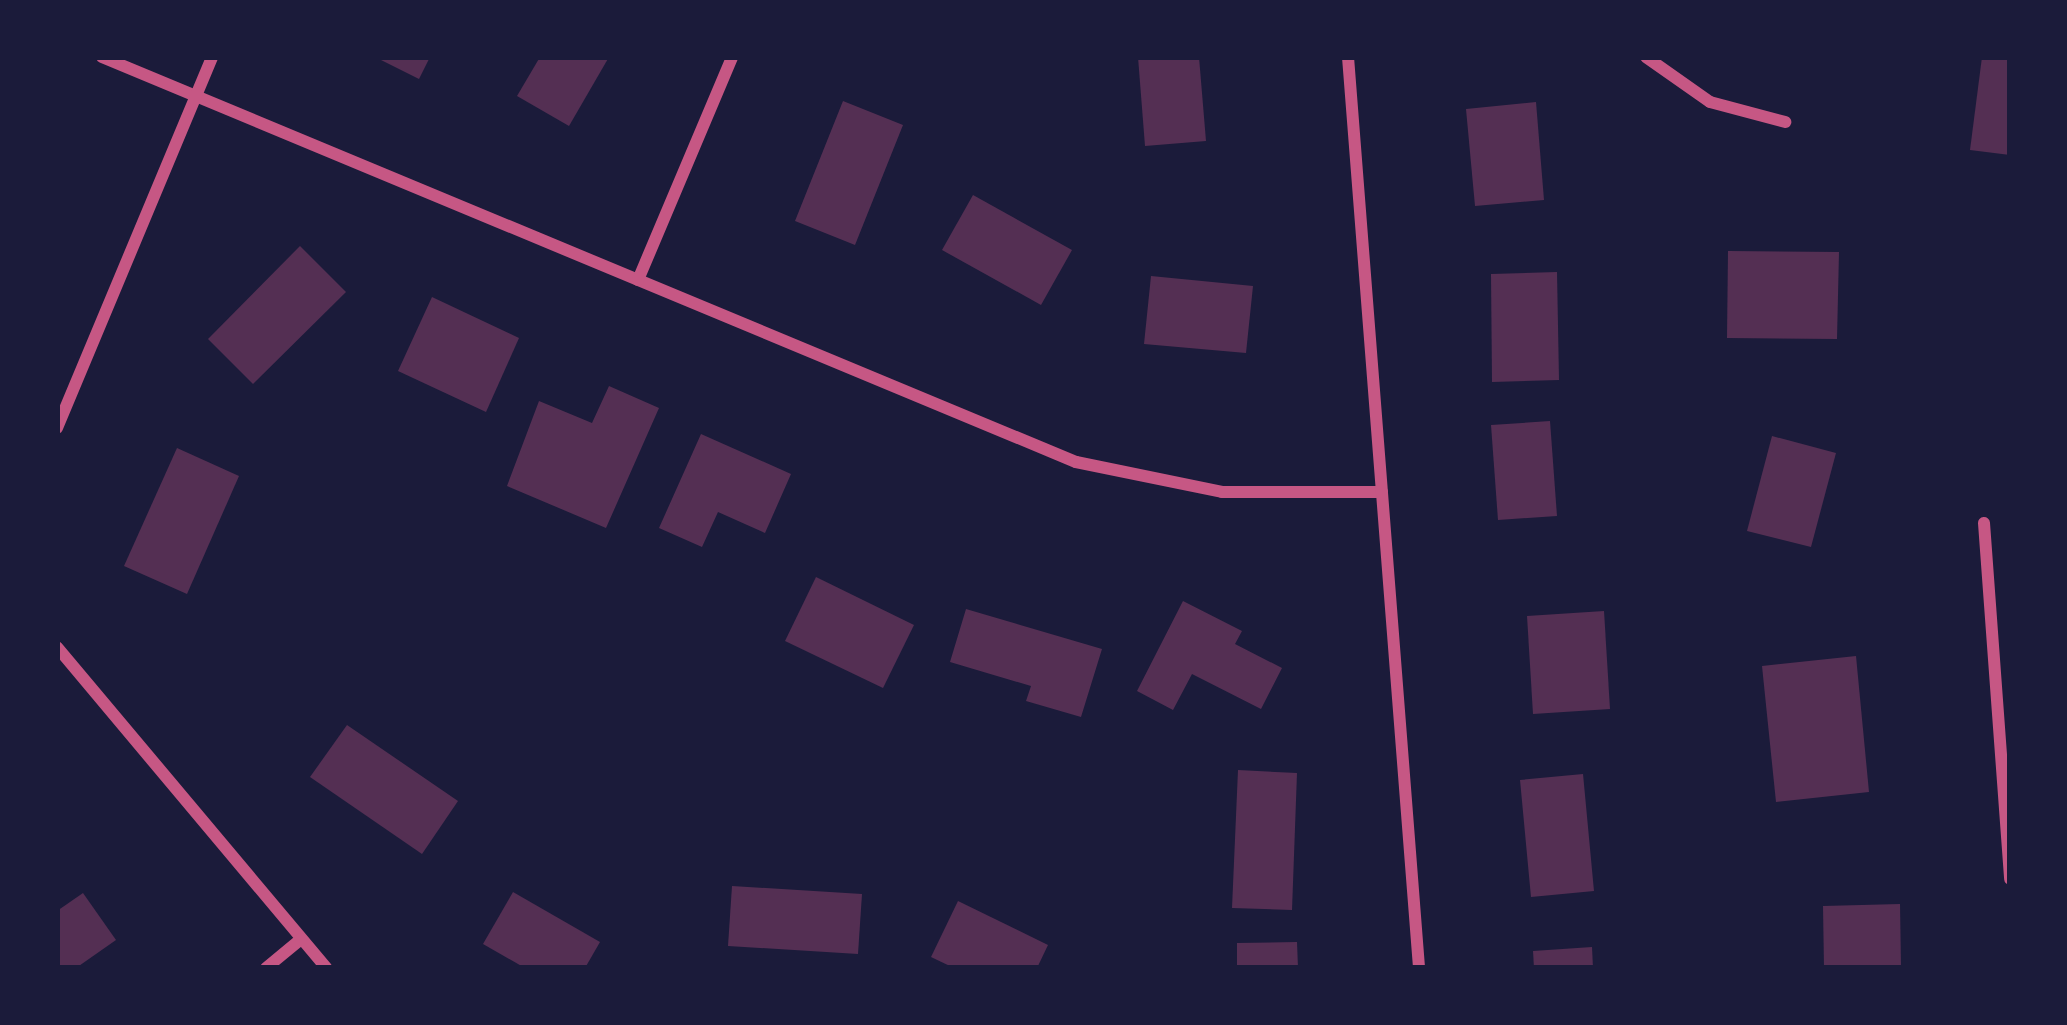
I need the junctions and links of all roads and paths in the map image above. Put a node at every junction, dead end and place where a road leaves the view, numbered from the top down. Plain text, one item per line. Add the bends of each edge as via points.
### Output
1 (102, 57) edge
2 (212, 57) edge
3 (732, 57) edge
4 (1348, 57) edge
5 (1646, 57) edge
6 (196, 96) junction
7 (1785, 122) dead end
8 (638, 280) junction
9 (57, 428) edge
10 (1382, 491) junction
11 (1984, 523) dead end
12 (57, 647) edge
13 (2010, 879) edge
14 (301, 939) junction
15 (266, 968) edge
16 (326, 968) edge
17 (1419, 968) edge

1 - 6 street
2 - 6 street
3 - 8 street
4 - 10 street
5 - 7 street via 1710,103
6 - 8 street
6 - 9 street
8 - 10 street via 1127,477 1222,492
10 - 17 street
11 - 13 street
12 - 14 street
14 - 15 street
14 - 16 street

